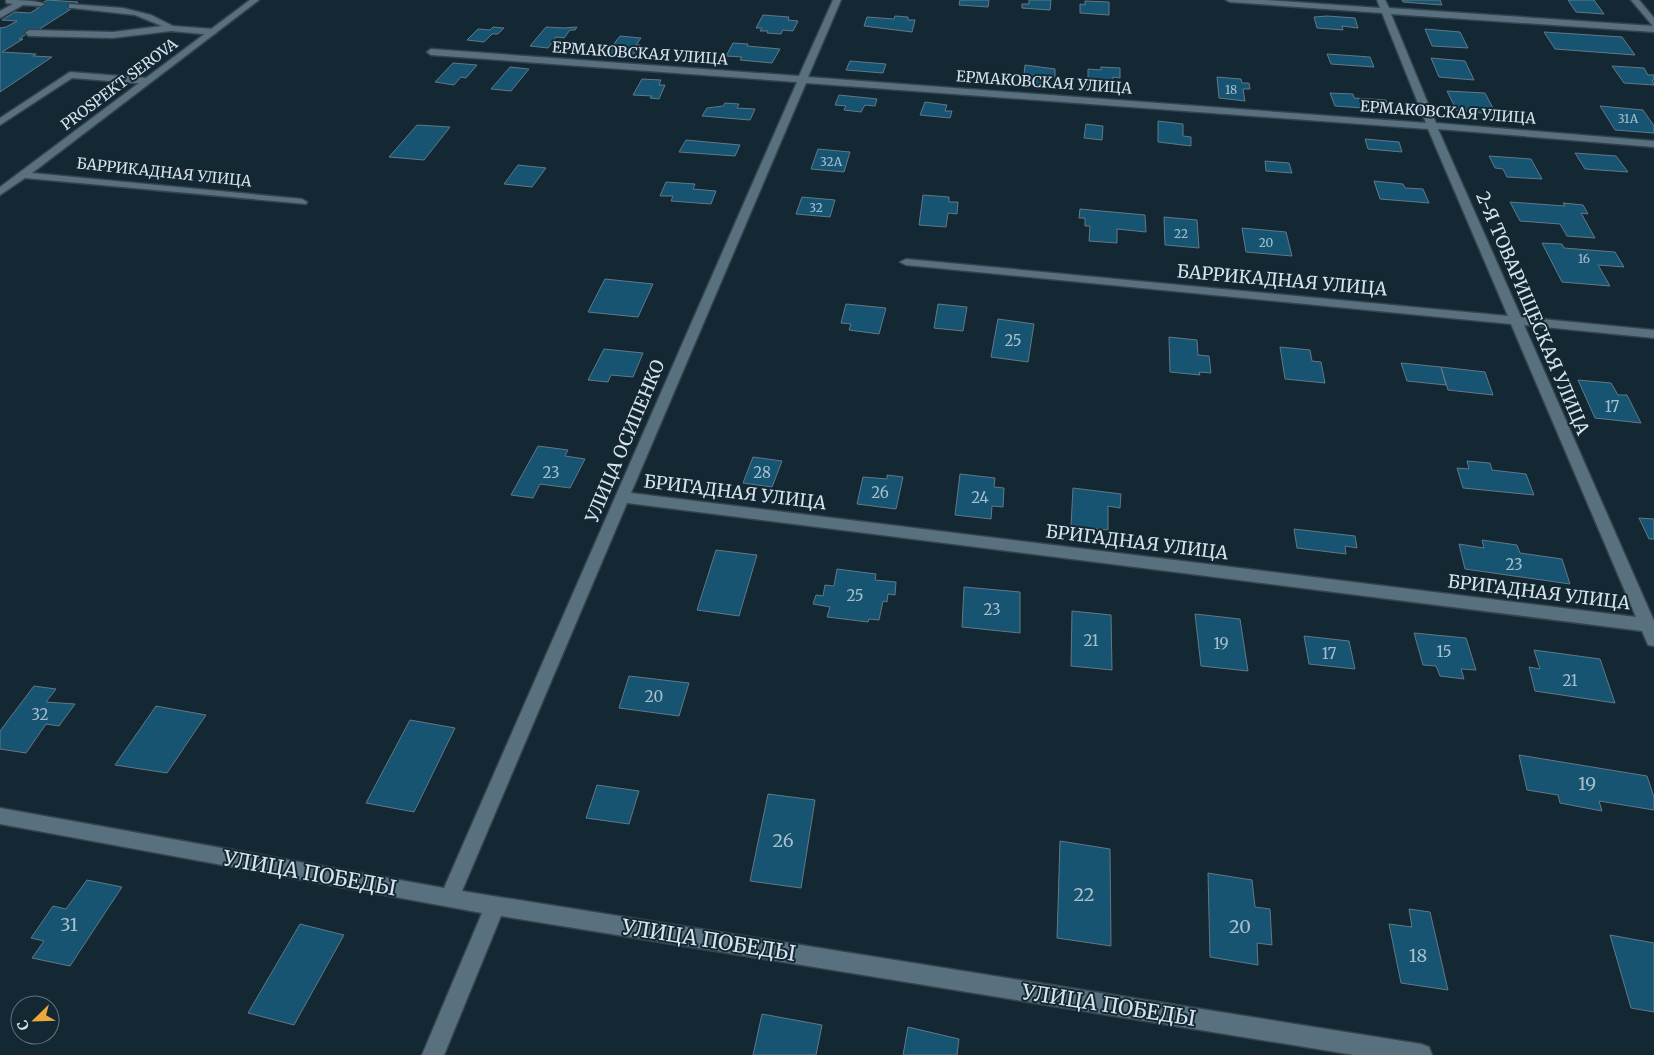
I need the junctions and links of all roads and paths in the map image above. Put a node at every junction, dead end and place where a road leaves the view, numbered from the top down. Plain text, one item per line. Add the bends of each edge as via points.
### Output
1 (255, 0) edge
2 (838, 0) edge
3 (1230, 0) edge
4 (1635, 0) edge
5 (23, 1) edge
6 (10, 3) edge
7 (41, 4) dead end
8 (1384, 5) edge
9 (72, 6) dead end
10 (0, 15) edge
11 (1654, 24) edge
12 (172, 28) junction
13 (1654, 29) edge
14 (213, 32) junction
15 (29, 33) dead end
16 (431, 52) dead end
17 (802, 80) junction
18 (147, 81) junction
19 (0, 122) edge
20 (1432, 126) junction
21 (1654, 144) edge
22 (23, 175) junction
23 (0, 192) edge
24 (302, 202) dead end
25 (906, 262) dead end
26 (1518, 320) junction
27 (1654, 334) edge
28 (621, 497) junction
29 (1648, 625) junction
30 (1654, 640) edge
31 (0, 816) edge
32 (449, 898) junction
33 (494, 906) junction
34 (434, 1055) edge
35 (1421, 1055) edge

1 - 14 street, PROSPEKT SEROVA
2 - 17 street, УЛИЦА ОСИПЕНКО
3 - 8 street
4 - 11 street
5 - 6 street
5 - 7 street
6 - 10 street
8 - 13 street
8 - 20 street, 2-Я ТОВАРИЩЕСКАЯ УЛИЦА
9 - 12 street via 133,12
12 - 14 street
12 - 15 street via 113,35
14 - 18 street, PROSPEKT SEROVA
16 - 17 street, ЕРМАКОВСКАЯ УЛИЦА
17 - 20 street, ЕРМАКОВСКАЯ УЛИЦА
17 - 28 street, УЛИЦА ОСИПЕНКО
18 - 19 street via 70,75
18 - 22 street, PROSPEKT SEROVA
20 - 21 street, ЕРМАКОВСКАЯ УЛИЦА
20 - 26 street, 2-Я ТОВАРИЩЕСКАЯ УЛИЦА
22 - 23 street, PROSPEKT SEROVA
22 - 24 street, БАРРИКАДНАЯ УЛИЦА
25 - 26 street, БАРРИКАДНАЯ УЛИЦА
26 - 27 street, БАРРИКАДНАЯ УЛИЦА
26 - 29 street, 2-Я ТОВАРИЩЕСКАЯ УЛИЦА
28 - 29 street, БРИГАДНАЯ УЛИЦА
28 - 32 street, УЛИЦА ОСИПЕНКО
29 - 30 street, 2-Я ТОВАРИЩЕСКАЯ УЛИЦА
31 - 32 street, УЛИЦА ПОБЕДЫ
32 - 33 street, УЛИЦА ПОБЕДЫ
33 - 34 street
33 - 35 street, УЛИЦА ПОБЕДЫ

